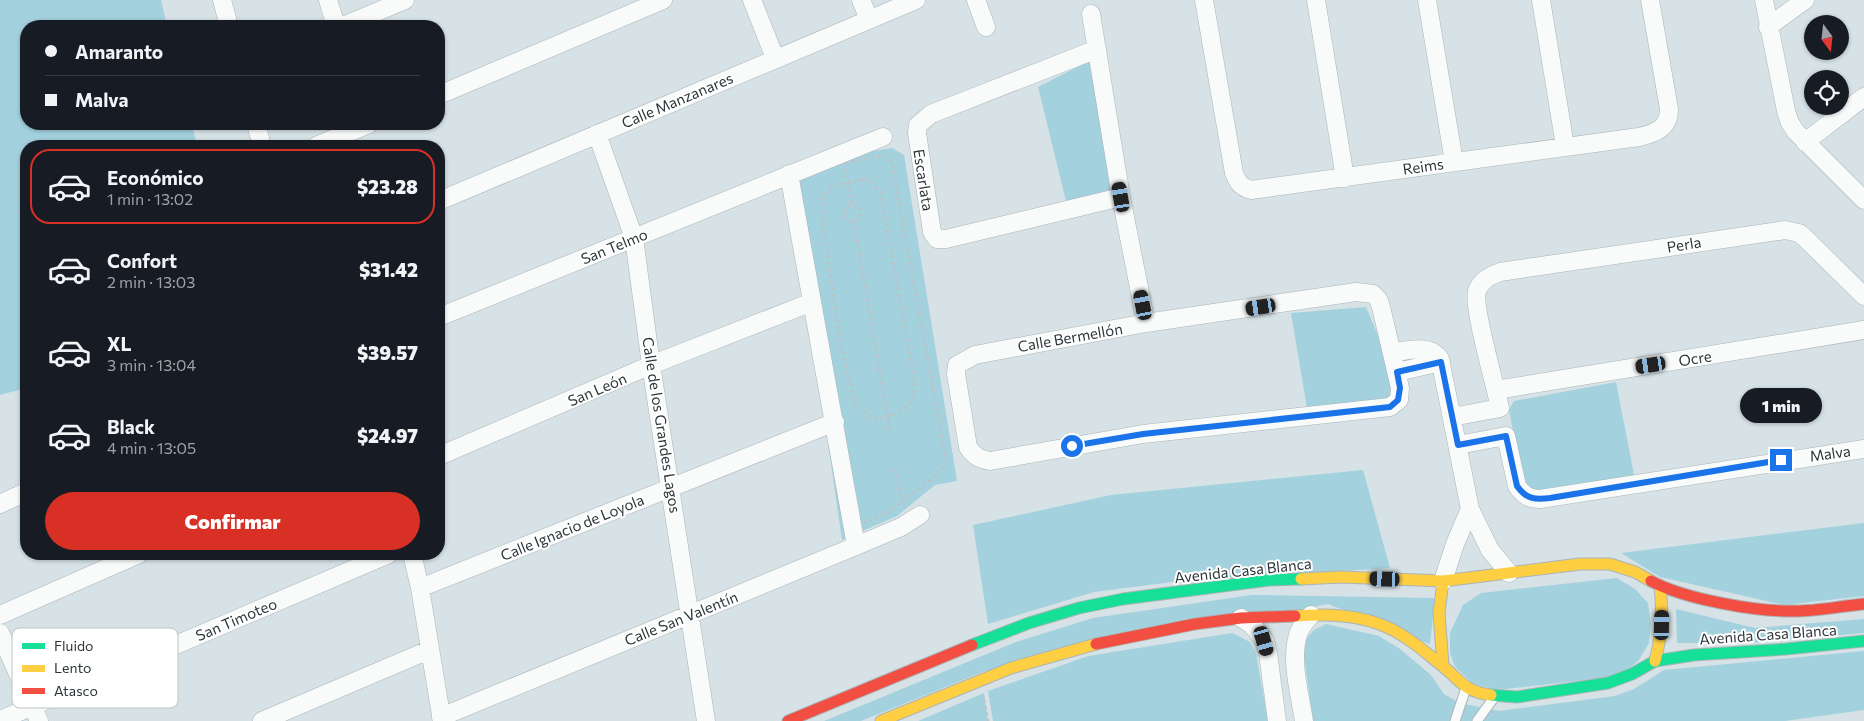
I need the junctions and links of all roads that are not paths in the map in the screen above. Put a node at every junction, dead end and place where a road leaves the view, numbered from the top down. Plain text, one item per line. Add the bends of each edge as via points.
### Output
1 (222, 0) edge
2 (328, 0) edge
3 (405, 0) edge
4 (663, 0) edge
5 (752, 0) edge
6 (861, 0) edge
7 (916, 0) edge
8 (976, 0) edge
9 (1204, 0) edge
10 (1316, 0) edge
11 (1427, 0) edge
12 (1541, 0) edge
13 (1650, 0) edge
14 (1764, 0) edge
15 (1805, 0) edge
16 (1092, 14) dead end
17 (869, 19) junction
18 (227, 20) edge
19 (334, 20) edge
20 (357, 20) edge
21 (986, 27) dead end
22 (1768, 27) junction
23 (1097, 49) junction
24 (775, 58) junction
25 (445, 91) edge
26 (1864, 97) edge
27 (355, 130) edge
28 (597, 134) junction
29 (883, 137) dead end
30 (331, 140) edge
31 (1805, 142) junction
32 (1566, 146) junction
33 (1454, 162) junction
34 (789, 174) junction
35 (1345, 178) junction
36 (1121, 197) junction
37 (445, 198) edge
38 (1864, 200) edge
39 (634, 238) junction
40 (1864, 296) edge
41 (812, 302) junction
42 (445, 315) edge
43 (1146, 323) junction
44 (1864, 330) edge
45 (1392, 353) junction
46 (1441, 362) junction
47 (652, 365) junction
48 (1397, 372) junction
49 (1496, 390) junction
50 (1452, 416) junction
51 (835, 422) junction
52 (1458, 445) junction
53 (1864, 448) edge
54 (445, 453) edge
55 (671, 487) junction
56 (20, 495) edge
57 (0, 504) edge
58 (1470, 509) junction
59 (920, 515) dead end
60 (856, 546) junction
61 (125, 560) edge
62 (376, 560) edge
63 (413, 560) edge
64 (1510, 573) junction
65 (1443, 581) junction
66 (1660, 586) junction
67 (420, 588) junction
68 (1864, 604) edge
69 (690, 614) junction
70 (0, 615) edge
71 (1311, 615) junction
72 (1241, 618) junction
73 (0, 633) edge
74 (1864, 641) edge
75 (178, 649) edge
76 (429, 650) junction
77 (12, 661) edge
78 (1655, 661) junction
79 (1443, 666) junction
80 (1296, 670) junction
81 (1270, 674) junction
82 (1466, 688) junction
83 (1495, 696) junction
84 (48, 708) edge
85 (35, 714) edge
86 (441, 719) edge
87 (0, 720) edge
88 (262, 721) edge
89 (706, 721) edge
90 (788, 721) edge
91 (882, 721) edge
92 (1277, 721) edge
93 (1304, 721) edge
94 (1456, 721) edge
95 (1477, 721) edge

1 - 18 street
2 - 19 street
3 - 20 street
4 - 25 street
5 - 24 street
6 - 17 street
7 - 17 street, Calle Manzanares
8 - 21 street
9 - 35 street, Reims via 1237,182 1242,188 1251,190
10 - 35 street
11 - 33 street
12 - 32 street
13 - 32 street, Reims via 1668,102 1667,122 1663,128 1647,135
14 - 22 street
15 - 22 street
16 - 23 street
17 - 24 street, Calle Manzanares
22 - 31 street via 1790,123
23 - 36 street
23 - 36 street, Escarlata via 931,114 918,125 932,232 937,239 946,239
24 - 28 street, Calle Manzanares
26 - 31 street
27 - 30 street
28 - 37 street, Calle Manzanares
28 - 39 street, Calle de los Grandes Lagos
29 - 34 street, San Telmo
31 - 38 street
32 - 33 street, Reims
33 - 35 street, Reims
34 - 39 street, San Telmo
34 - 41 street
36 - 43 street
39 - 42 street, San Telmo
39 - 47 street, Calle de los Grandes Lagos
40 - 49 street, Perla via 1805,238 1785,230 1500,272 1481,283 1476,293
41 - 47 street, San León
41 - 51 street
43 - 45 street, Calle Bermellón via 1365,292 1378,299
43 - 48 street, Calle Bermellón via 975,355 956,365 968,447 972,454 980,460 990,461 1143,434 1383,408 1398,400
44 - 49 street, Ocre
45 - 46 street via 1428,350 1438,355
45 - 48 street, Calle Bermellón
46 - 48 street
46 - 50 street
47 - 54 street, San León
47 - 55 street, Calle de los Grandes Lagos
49 - 50 street via 1500,408
50 - 52 street
51 - 55 street, Calle Ignacio de Loyola
51 - 60 street
52 - 53 street, Malva via 1506,436 1517,486 1530,499
52 - 58 street
55 - 67 street, Calle Ignacio de Loyola
55 - 69 street, Calle de los Grandes Lagos
56 - 57 street
58 - 64 street via 1490,550
58 - 65 street
59 - 60 street, Calle San Valentín via 901,527
60 - 69 street, Calle San Valentín
61 - 70 street
62 - 75 street, San Timoteo
63 - 67 street
64 - 65 street, Avenida Casa Blanca
64 - 66 street, Avenida Casa Blanca via 1580,564 1610,564
65 - 79 street via 1438,621
65 - 90 street, Avenida Casa Blanca via 1341,577 1269,580 1079,608 987,639
66 - 68 street, Avenida Casa Blanca via 1708,600 1759,609 1795,611
66 - 78 street via 1662,640
67 - 76 street
69 - 86 street, Calle San Valentín
69 - 89 street, Calle de los Grandes Lagos
71 - 72 street, Avenida Casa Blanca
71 - 79 street, Avenida Casa Blanca via 1359,618 1389,628
71 - 80 street via 1298,634
72 - 81 street via 1252,625 1264,641
72 - 91 street, Avenida Casa Blanca via 1083,647 1012,668
73 - 77 street
74 - 78 street, Avenida Casa Blanca via 1786,650 1694,654
76 - 86 street
76 - 88 street
78 - 83 street, Avenida Casa Blanca via 1608,683 1517,697
79 - 82 street, Avenida Casa Blanca
80 - 81 street
80 - 93 street
81 - 92 street
82 - 83 street, Avenida Casa Blanca
82 - 94 lane
83 - 95 lane
84 - 85 street, San Timoteo
85 - 87 street, San Timoteo

